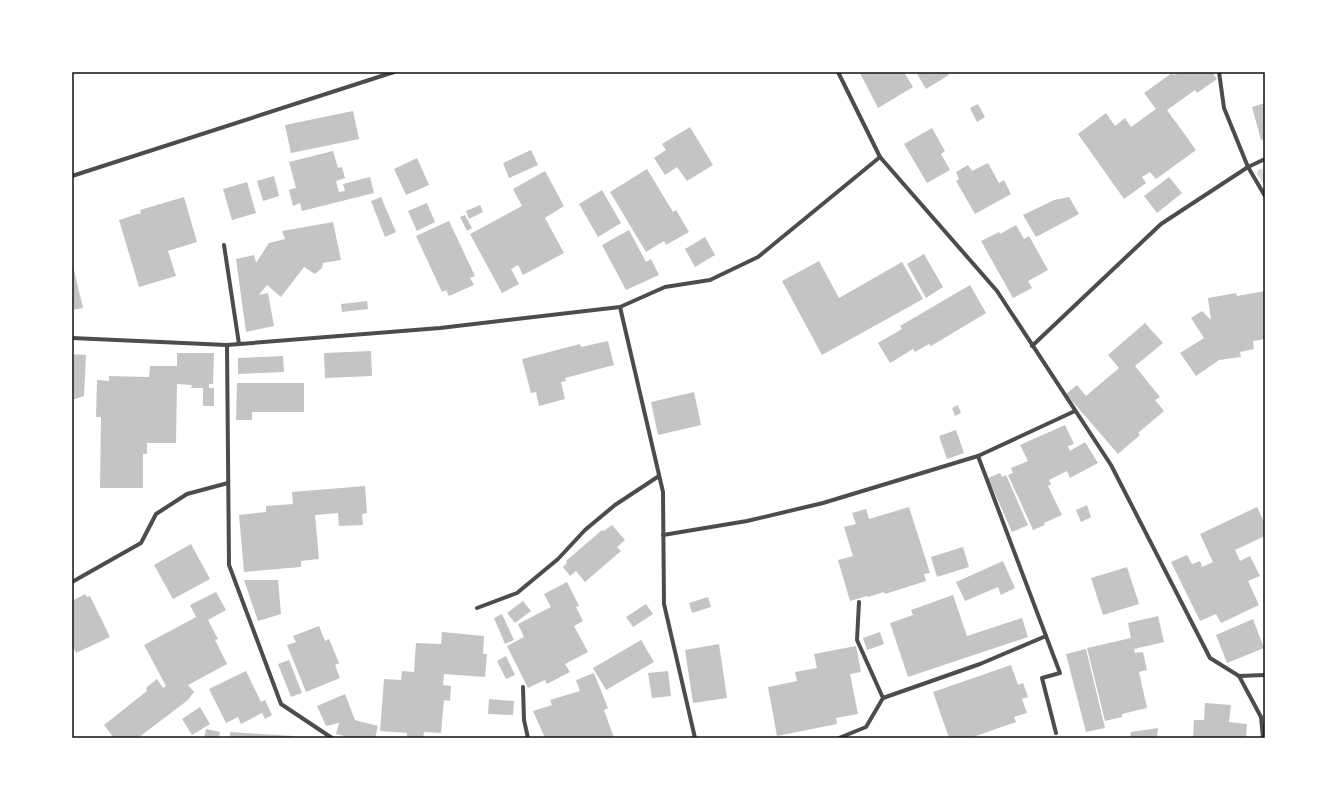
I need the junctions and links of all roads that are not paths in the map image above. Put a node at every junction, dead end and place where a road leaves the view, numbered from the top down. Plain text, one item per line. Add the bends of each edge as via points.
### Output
1 (394, 72) edge
2 (838, 72) edge
3 (1219, 72) edge
4 (880, 157) junction
5 (1265, 159) edge
6 (1248, 167) junction
7 (72, 176) edge
8 (1265, 196) edge
9 (224, 245) dead end
10 (620, 307) junction
11 (72, 338) edge
12 (239, 344) junction
13 (227, 345) junction
14 (1032, 346) junction
15 (1075, 411) junction
16 (978, 456) junction
17 (659, 476) junction
18 (228, 483) junction
19 (663, 535) junction
20 (72, 582) edge
21 (859, 602) dead end
22 (476, 608) dead end
23 (1046, 636) junction
24 (1265, 675) edge
25 (1239, 676) junction
26 (523, 687) dead end
27 (883, 698) junction
28 (1056, 733) dead end
29 (332, 738) edge
30 (528, 738) edge
31 (695, 738) edge
32 (838, 738) edge
33 (1263, 738) edge

1 - 7 street
2 - 4 street
3 - 6 street via 1224,108
4 - 10 street via 758,257 710,280 665,287
4 - 14 street via 997,291
5 - 6 street
6 - 8 street
6 - 14 street via 1161,224
9 - 12 street
10 - 12 street via 440,328
10 - 17 street
11 - 13 street
12 - 13 street
13 - 18 street
14 - 15 street
15 - 16 street
15 - 25 street via 1111,465 1210,658
16 - 19 street via 823,503 747,521
16 - 23 street
17 - 19 street via 663,492
17 - 22 street via 615,505 585,530 558,560 517,594
18 - 20 street via 186,494 156,514 141,543
18 - 29 street via 229,564 281,704
19 - 31 street via 664,604
21 - 27 street via 857,640
23 - 27 street via 980,664
23 - 28 street via 1060,673 1042,678
24 - 25 street
25 - 33 street via 1260,717
26 - 30 street via 524,720
27 - 32 street via 866,727

